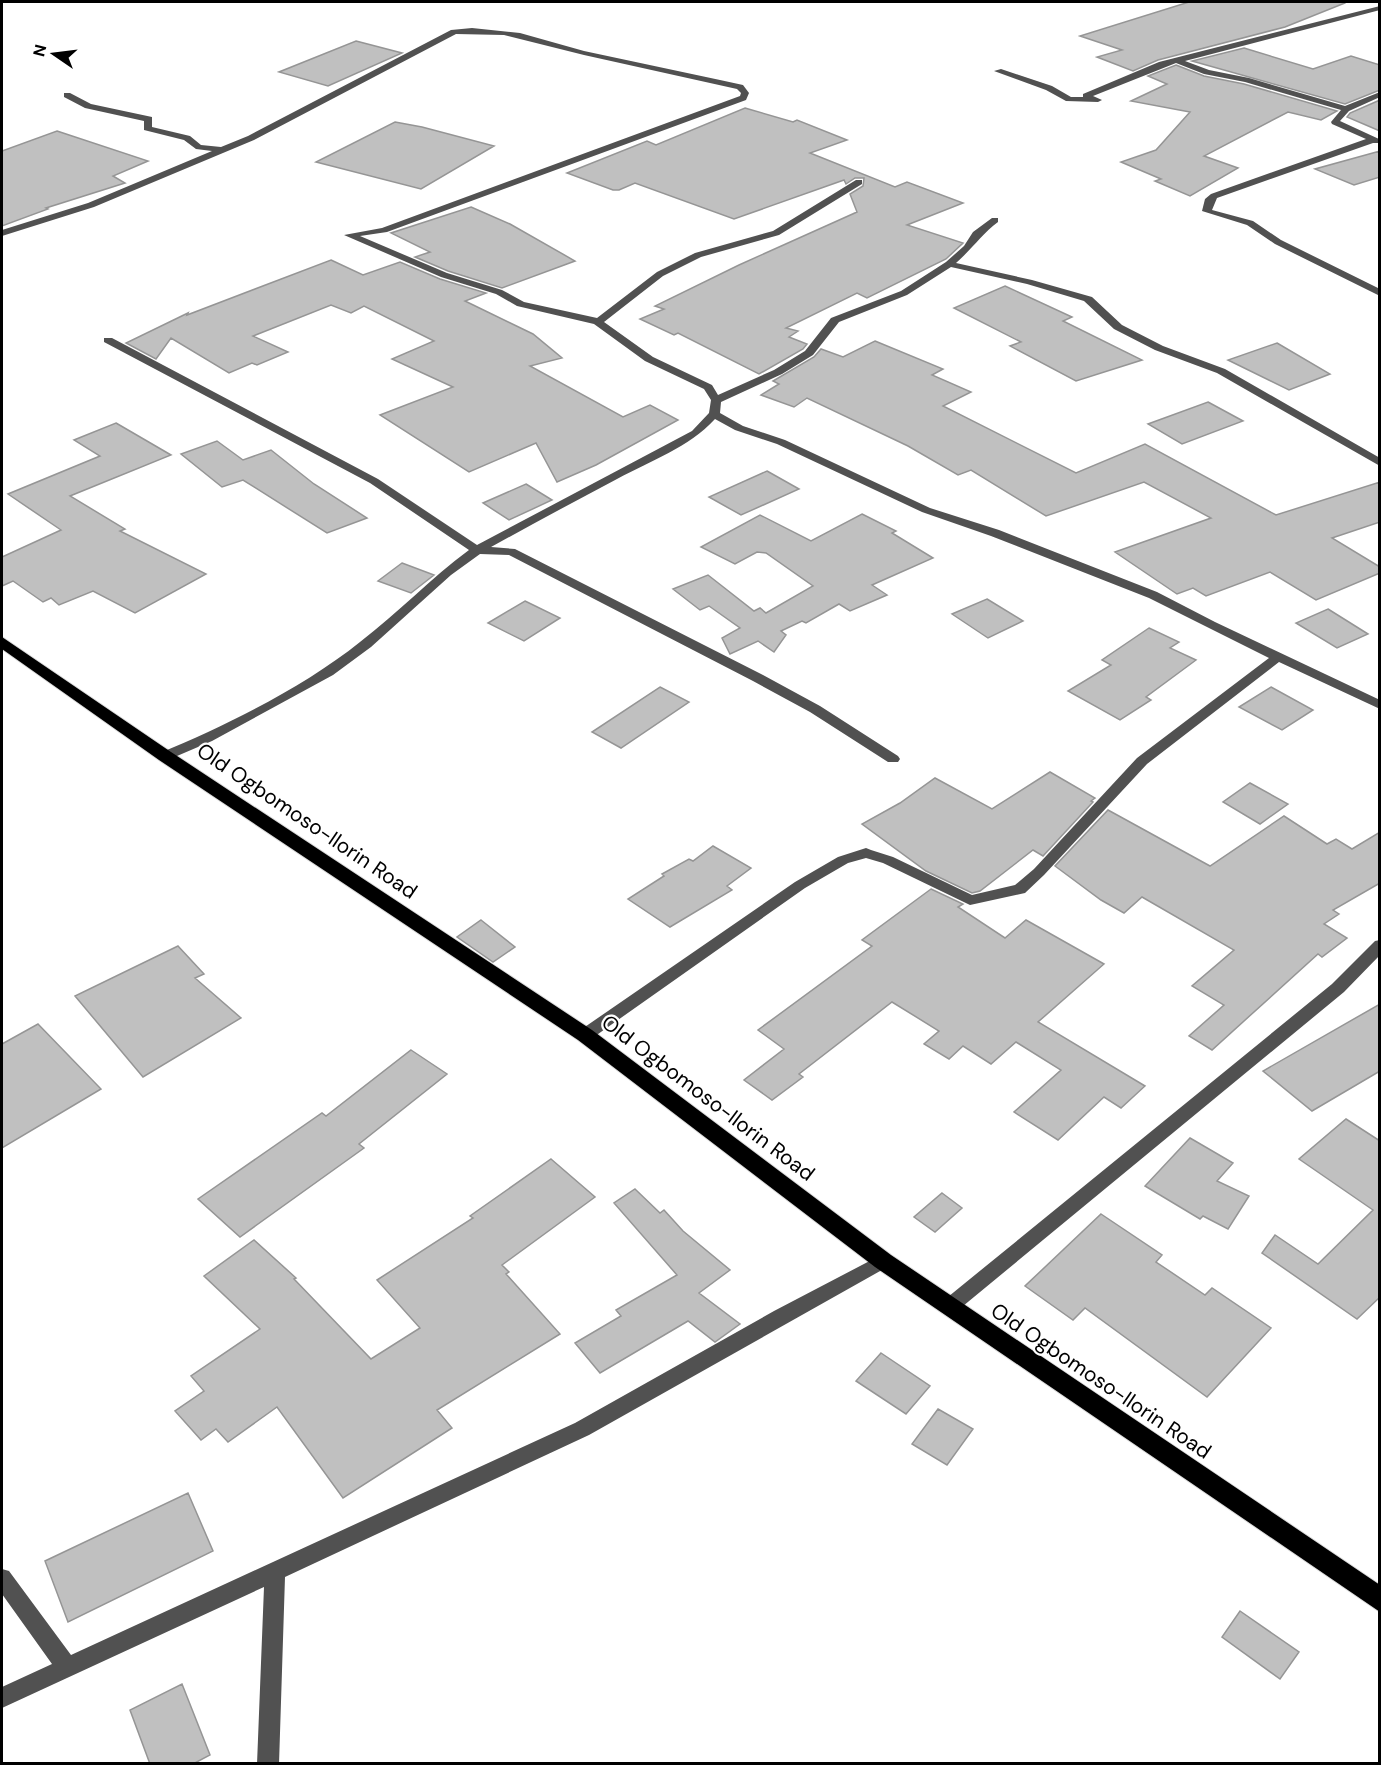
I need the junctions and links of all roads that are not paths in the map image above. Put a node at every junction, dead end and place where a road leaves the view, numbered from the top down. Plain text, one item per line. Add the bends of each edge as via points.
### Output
1 (1380, 8) edge
2 (1176, 60) junction
3 (998, 71) dead end
4 (1380, 94) edge
5 (67, 95) dead end
6 (1346, 109) junction
7 (1376, 141) edge
8 (222, 150) junction
9 (859, 182) dead end
10 (995, 220) dead end
11 (2, 233) edge
12 (949, 264) junction
13 (1380, 293) edge
14 (598, 322) junction
15 (108, 340) dead end
16 (716, 400) junction
17 (714, 414) junction
18 (738, 428) junction
19 (696, 433) junction
20 (1380, 463) edge
21 (500, 536) junction
22 (477, 550) junction
23 (512, 552) junction
24 (2, 642) edge
25 (1278, 657) junction
26 (1380, 705) edge
27 (165, 756) junction
28 (893, 759) dead end
29 (1380, 945) edge
30 (585, 1035) junction
31 (884, 1261) junction
32 (950, 1306) junction
33 (275, 1571) junction
34 (2, 1578) edge
35 (1380, 1600) edge
36 (68, 1668) junction
37 (2, 1698) edge
38 (268, 1764) edge

1 - 2 street
2 - 3 street via 1086,96 1098,100 1082,101
2 - 6 street
4 - 6 street
5 - 8 street via 88,106 149,119 147,128 187,138 199,147
6 - 7 street via 1335,122
7 - 13 street via 1214,196 1207,211 1250,223 1278,242
8 - 11 street via 91,205
8 - 14 street via 377,74 439,38 470,29 503,30 550,45 740,87 745,93 743,98 384,230 349,235 521,304
9 - 14 street via 776,233 698,255 660,274
10 - 12 street via 976,234 968,248
12 - 16 street via 904,293 835,320 809,352 777,372
12 - 20 street via 1088,299 1118,327 1159,348 1221,371
14 - 16 street via 649,359 708,387
15 - 22 street via 374,481
16 - 17 street
17 - 18 street
17 - 19 street
18 - 19 street
18 - 25 street via 781,441 926,510 995,532 1153,595
19 - 21 street
21 - 22 street
21 - 23 street
22 - 23 street
22 - 27 street via 328,672 207,738
23 - 28 street via 777,688
24 - 27 highway, Old Ogbomoso-Ilorin Road
25 - 26 street
25 - 30 street via 1142,761 1020,889 970,900 888,860 866,854 843,860 800,885
27 - 30 highway, Old Ogbomoso-Ilorin Road
29 - 32 street via 1338,988
30 - 31 highway, Old Ogbomoso-Ilorin Road
31 - 32 highway, Old Ogbomoso-Ilorin Road
31 - 33 street via 582,1429
32 - 35 highway, Old Ogbomoso-Ilorin Road
33 - 36 street
33 - 38 street
34 - 36 street
36 - 37 street

